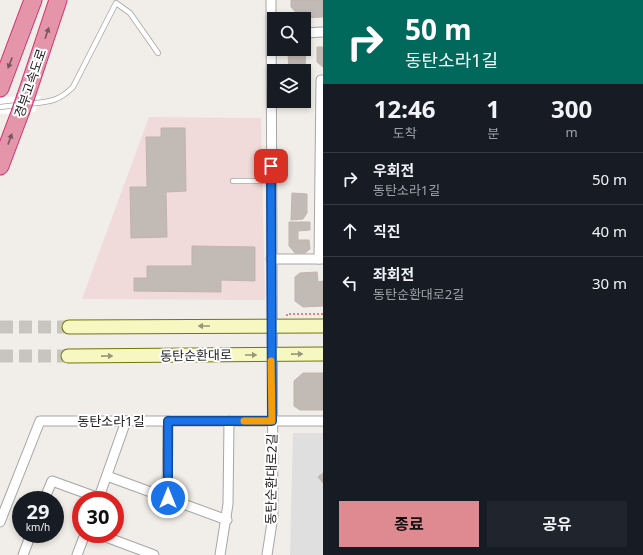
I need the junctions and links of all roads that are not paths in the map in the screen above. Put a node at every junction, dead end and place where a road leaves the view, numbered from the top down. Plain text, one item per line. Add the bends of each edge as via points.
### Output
1 (33, 0) edge
2 (58, 0) edge
3 (271, 0) edge
4 (116, 1) edge
5 (271, 12) edge
6 (323, 32) edge
7 (311, 33) edge
8 (158, 53) dead end
9 (272, 56) edge
10 (323, 80) edge
11 (0, 88) edge
12 (0, 107) edge
13 (322, 139) edge
14 (0, 166) edge
15 (233, 181) dead end
16 (271, 181) junction
17 (322, 203) edge
18 (271, 259) junction
19 (321, 259) edge
20 (271, 326) junction
21 (323, 326) edge
22 (69, 327) tunnel mouth
23 (271, 354) junction
24 (323, 354) edge
25 (68, 356) tunnel mouth
26 (126, 421) junction
27 (168, 421) junction
28 (228, 421) junction
29 (272, 421) junction
30 (323, 421) edge
31 (107, 476) junction
32 (48, 491) edge
33 (78, 491) edge
34 (101, 491) edge
35 (168, 498) junction
36 (227, 520) junction
37 (0, 522) edge
38 (28, 543) edge
39 (82, 543) edge
40 (122, 543) edge
41 (23, 555) edge
42 (77, 555) edge
43 (154, 555) edge
44 (220, 555) edge
45 (267, 555) edge

1 -> 11 highway, 경부고속도로
14 -> 2 highway, 경부고속도로, bridge
3 - 5 street, 동탄순환대로2길
4 - 8 lane via 130,13
4 - 12 lane via 73,87 63,97 53,101
6 - 7 street
9 - 16 street, 동탄순환대로2길
10 - 13 street
13 - 17 street
15 - 16 lane
16 - 18 street, 동탄순환대로2길
17 - 19 street
18 - 19 street
18 - 20 street, 동탄순환대로2길
20 - 21 main road
20 -> 22 main road
20 - 23 street, 동탄순환대로2길
23 -> 24 main road, 동탄순환대로
25 -> 23 main road, 동탄순환대로
23 - 29 street, 동탄순환대로2길
26 - 27 street, 동탄소라1길
26 - 31 street
26 - 37 street, 동탄소라1길 via 40,421
27 - 28 street, 동탄소라1길
27 - 35 street
28 - 29 street, 동탄소라1길
28 - 36 street
29 - 30 street, 동탄소라1길
29 - 45 street, 동탄순환대로2길 via 273,516
31 - 34 street
31 - 35 street
32 - 33 street via 52,481
35 - 36 street
36 - 44 street
38 - 41 street
39 - 42 street
40 - 43 street

